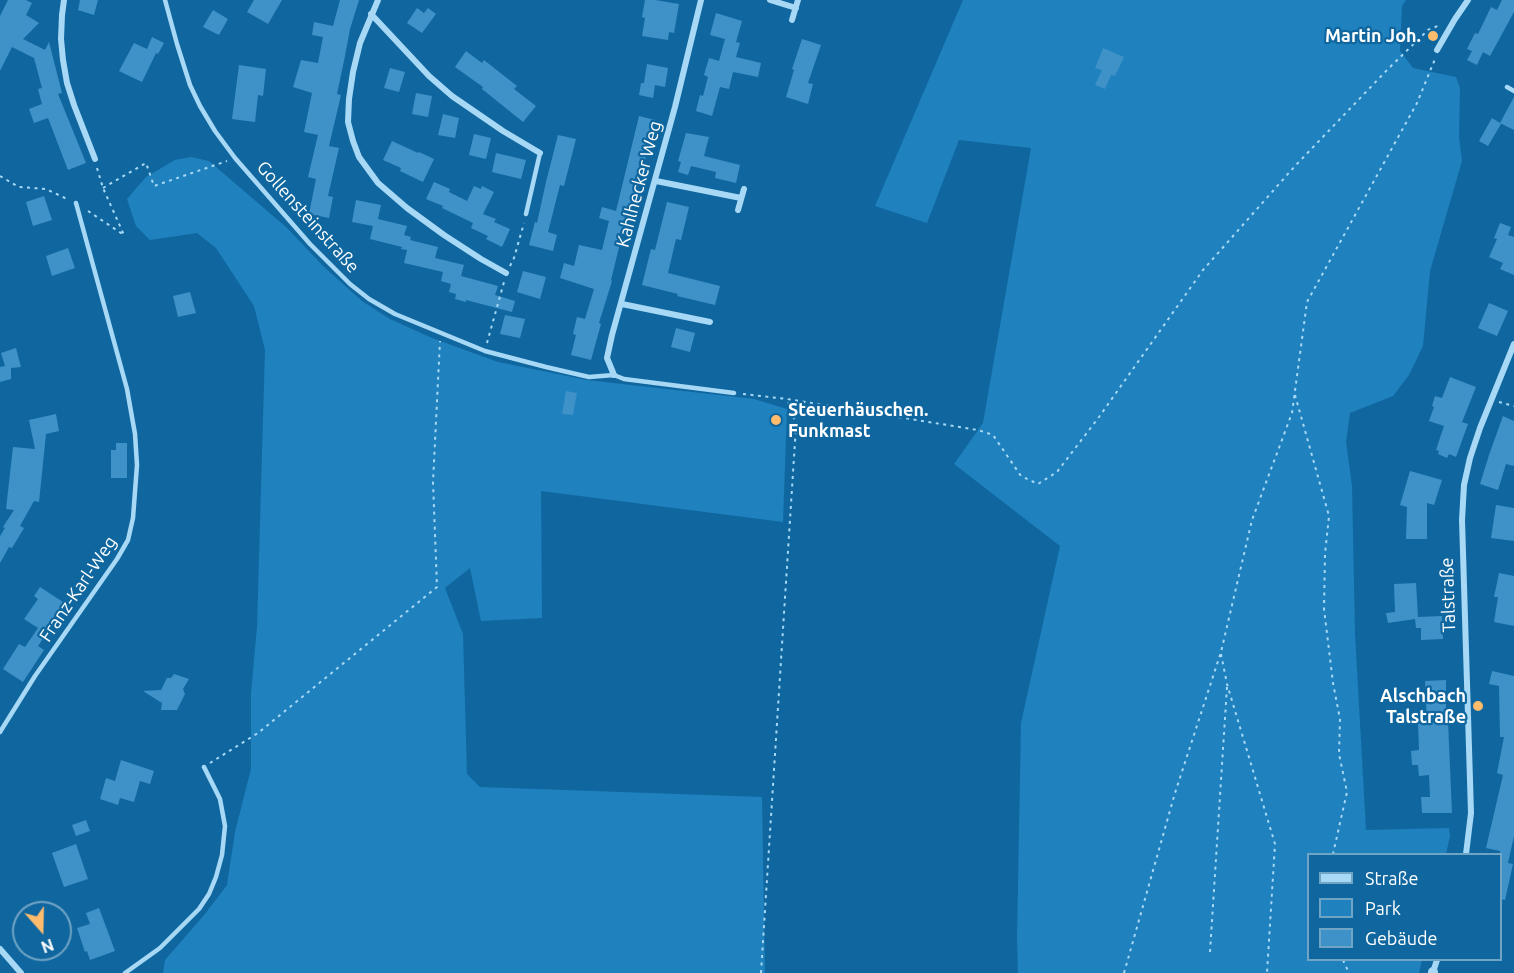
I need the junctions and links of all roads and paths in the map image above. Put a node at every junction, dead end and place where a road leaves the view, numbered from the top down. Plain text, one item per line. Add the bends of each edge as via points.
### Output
1 (64, 0) edge
2 (165, 0) edge
3 (378, 0) edge
4 (700, 0) edge
5 (770, 0) edge
6 (798, 0) edge
7 (1468, 0) edge
8 (796, 8) junction
9 (371, 14) junction
10 (1455, 19) junction
11 (792, 20) dead end
12 (1437, 50) joint
13 (1507, 87) dead end
14 (1514, 91) edge
15 (540, 153) joint
16 (235, 158) junction
17 (95, 159) joint
18 (0, 176) edge
19 (656, 181) junction
20 (103, 188) junction
21 (744, 189) dead end
22 (741, 198) junction
23 (76, 203) junction
24 (738, 210) dead end
25 (526, 214) joint
26 (506, 273) junction
27 (622, 304) junction
28 (710, 322) dead end
29 (441, 332) junction
30 (1514, 344) edge
31 (485, 351) junction
32 (614, 375) junction
33 (1294, 392) junction
34 (734, 393) joint
35 (787, 399) junction
36 (1491, 399) junction
37 (1514, 406) edge
38 (1221, 652) junction
39 (1227, 684) junction
40 (0, 732) edge
41 (204, 767) joint
42 (228, 796) dead end
43 (220, 799) junction
44 (1334, 853) edge
45 (1466, 853) edge
46 (0, 949) edge
47 (1210, 952) dead end
48 (21, 973) edge
49 (125, 973) edge
50 (761, 973) edge
51 (1124, 973) edge
52 (1267, 973) edge

1 - 17 street via 61,39 67,83
2 - 16 lane, Gollensteinstraße via 190,85
3 - 9 street
4 - 19 street, Kahlhecker Weg
5 - 8 street
6 - 8 street
7 - 10 street
8 - 11 street
9 - 15 street via 452,96
9 - 26 street via 355,62 348,122 359,158 378,183 407,208
10 - 12 street
10 - 35 path via 1428,30 1295,166 1203,270 1058,472 1038,484 1021,476 993,435
12 - 33 path via 1417,103 1307,302
13 - 14 lane
15 - 25 lane
16 - 20 path via 154,186 146,163
16 - 29 lane, Gollensteinstraße via 350,284 395,314
17 - 20 path
18 - 23 path via 19,187 46,189
19 - 22 street
19 - 27 street, Kahlhecker Weg
20 - 23 path via 124,235
21 - 22 street
22 - 24 street
23 - 40 lane, Franz-Karl-Weg via 128,389 137,465 133,518 128,540 117,559
25 - 26 path
26 - 31 path
27 - 28 street
27 - 32 street, Kahlhecker Weg via 607,358
29 - 31 lane, Gollensteinstraße
29 - 41 path via 433,482 438,587 258,733
30 - 36 street, Talstraße
31 - 32 lane, Gollensteinstraße via 589,377
32 - 34 lane, Gollensteinstraße
33 - 38 path via 1292,413 1252,520
33 - 44 path via 1329,516 1324,609 1340,719 1339,754 1347,792
34 - 35 path
35 - 50 path via 796,426
36 - 37 path
36 - 45 street, Talstraße via 1470,458 1462,520 1471,813
38 - 39 path
38 - 51 path via 1175,793
39 - 47 path
39 - 52 path via 1275,844
41 - 43 lane
42 - 43 lane
43 - 49 lane via 225,826 222,855 209,894 160,948
46 - 48 street

